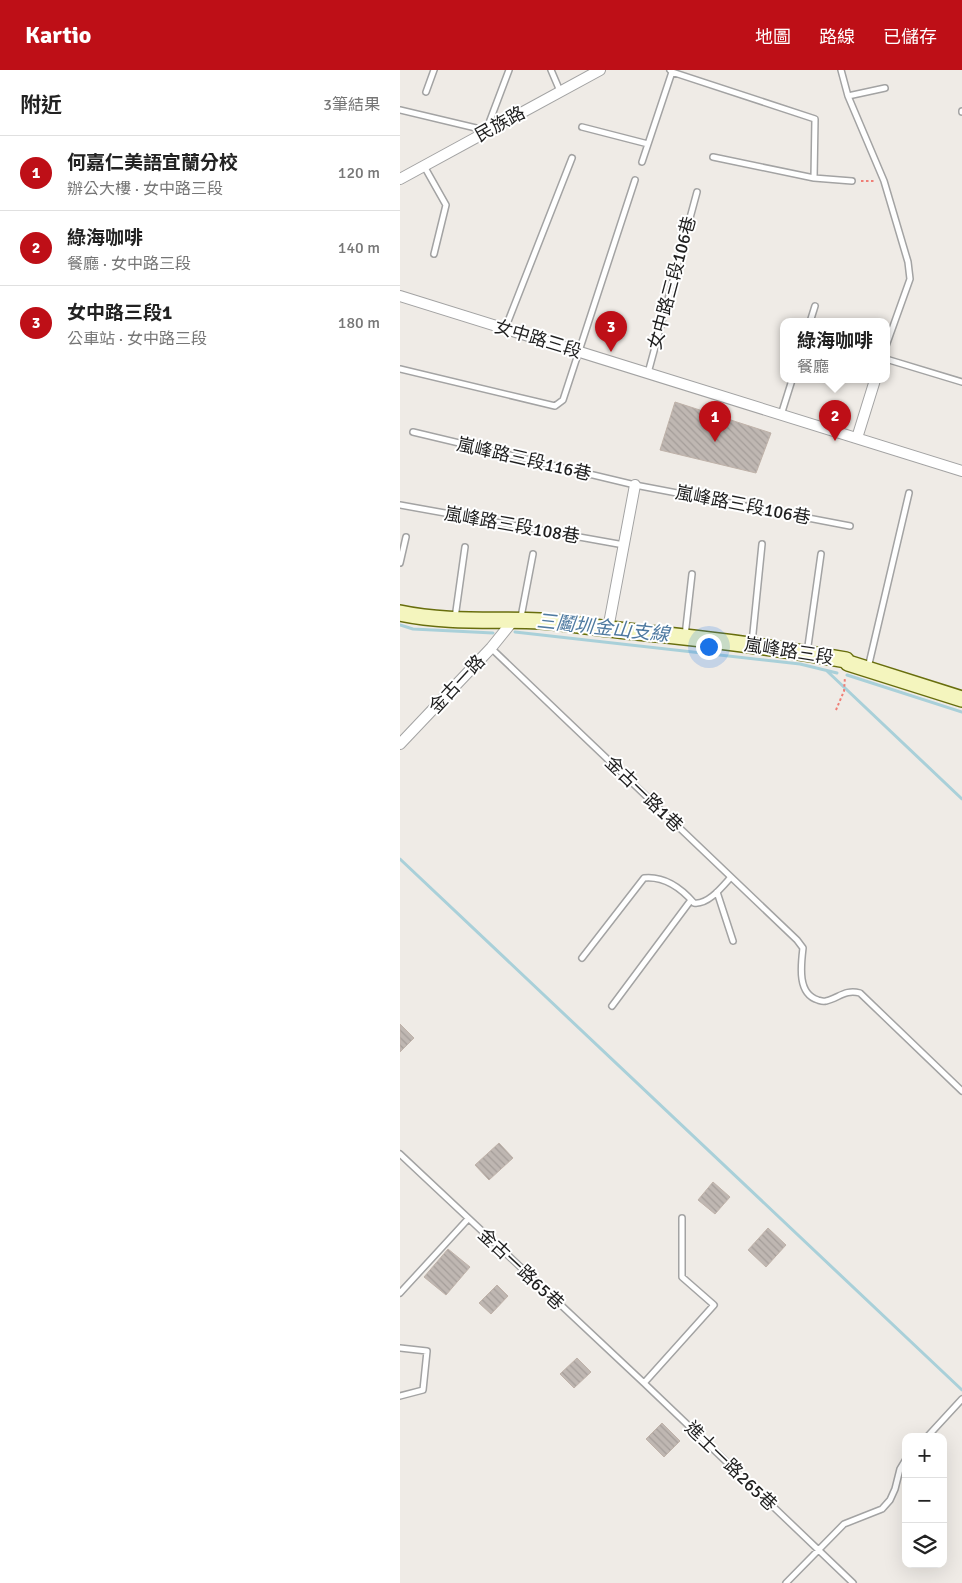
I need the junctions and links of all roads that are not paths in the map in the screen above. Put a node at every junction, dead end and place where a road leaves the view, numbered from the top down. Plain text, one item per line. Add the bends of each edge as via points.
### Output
1 (434, 70) edge
2 (509, 70) edge
3 (551, 70) edge
4 (600, 70) edge
5 (841, 70) edge
6 (671, 71) edge
7 (885, 88) dead end
8 (560, 91) junction
9 (426, 92) dead end
10 (848, 96) junction
11 (400, 110) edge
12 (582, 127) dead end
13 (480, 135) junction
14 (648, 144) junction
15 (713, 157) dead end
16 (572, 158) dead end
17 (642, 162) dead end
18 (424, 166) junction
19 (814, 178) junction
20 (400, 179) edge
21 (635, 180) dead end
22 (852, 181) road end
23 (697, 192) dead end
24 (434, 254) dead end
25 (400, 296) edge
26 (815, 306) dead end
27 (811, 318) edge
28 (505, 329) junction
29 (890, 335) edge
30 (579, 351) junction
31 (890, 360) edge
32 (400, 369) edge
33 (648, 374) junction
34 (962, 382) edge
35 (791, 383) edge
36 (874, 383) edge
37 (780, 415) junction
38 (413, 432) dead end
39 (857, 438) junction
40 (962, 471) edge
41 (635, 485) junction
42 (909, 493) dead end
43 (400, 505) edge
44 (850, 526) dead end
45 (406, 538) dead end
46 (762, 544) dead end
47 (624, 545) junction
48 (465, 547) dead end
49 (533, 554) dead end
50 (821, 554) dead end
51 (400, 562) edge
52 (692, 574) dead end
53 (400, 613) edge
54 (455, 621) junction
55 (516, 622) junction
56 (608, 629) junction
57 (685, 636) junction
58 (752, 645) junction
59 (491, 648) junction
60 (806, 653) junction
61 (868, 669) junction
62 (962, 699) edge
63 (400, 744) edge
64 (731, 877) junction
65 (717, 892) junction
66 (691, 900) junction
67 (734, 941) dead end
68 (582, 958) dead end
69 (612, 1006) dead end
70 (962, 1091) edge
71 (400, 1154) edge
72 (682, 1218) dead end
73 (468, 1219) junction
74 (400, 1293) edge
75 (400, 1348) edge
76 (644, 1382) junction
77 (400, 1396) edge
78 (962, 1399) edge
79 (962, 1407) edge
80 (954, 1408) junction
81 (931, 1433) edge
82 (902, 1466) edge
83 (818, 1550) junction
84 (786, 1583) edge
85 (853, 1583) edge

1 - 9 lane
2 - 13 lane
3 - 8 lane
4 - 8 street, 民族路
5 - 10 lane
6 - 14 lane
6 - 19 lane via 815,118
7 - 10 lane
8 - 13 street, 民族路
10 - 29 lane via 884,181 908,262 910,279
11 - 13 lane via 476,128
12 - 14 lane
13 - 18 street, 民族路
14 - 17 lane
15 - 19 lane
16 - 28 lane
18 - 20 street, 民族路
18 - 24 lane via 446,205
19 - 22 lane
21 - 30 lane
23 - 33 lane, 女中路三段106巷
25 - 28 street, 女中路三段
26 - 27 lane
28 - 30 street, 女中路三段
30 - 32 lane via 563,400 555,406
30 - 33 street, 女中路三段
31 - 34 lane
33 - 37 street, 女中路三段
35 - 37 lane
36 - 39 street
37 - 39 street, 女中路三段
38 - 41 lane, 嵐峰路三段116巷
39 - 40 street, 女中路三段
41 - 44 lane, 嵐峰路三段106巷
41 - 47 street
42 - 61 lane
43 - 47 lane, 嵐峰路三段108巷
45 - 51 lane
46 - 58 lane
47 - 56 street
48 - 54 lane
49 - 55 lane
50 - 60 lane
52 - 57 lane
53 - 54 street, 嵐峰路三段
54 - 55 street, 嵐峰路三段
55 - 56 street, 嵐峰路三段 via 540,621
55 - 59 street, 金古一路
56 - 57 street, 嵐峰路三段
57 - 58 street, 嵐峰路三段
58 - 60 street, 嵐峰路三段
59 - 63 street, 金古一路
59 - 64 lane, 金古一路1巷
60 - 61 street, 嵐峰路三段 via 846,660
61 - 62 street, 嵐峰路三段
64 - 65 lane
64 - 70 lane, 金古一路1巷 via 803,948 803,987 812,998 824,1002 852,991 860,993
65 - 66 lane via 699,904
65 - 67 lane
66 - 68 lane via 666,880 644,878
66 - 69 lane
71 - 73 lane, 金古一路65巷
72 - 76 lane via 682,1277 714,1305
73 - 74 lane
73 - 76 lane, 金古一路65巷
75 - 77 lane via 427,1351 423,1390
76 - 83 lane, 進士一路265巷
78 - 80 lane
79 - 80 lane
80 - 81 lane
82 - 83 lane via 890,1500 882,1509 844,1524
83 - 84 lane
83 - 85 lane, 進士一路265巷

